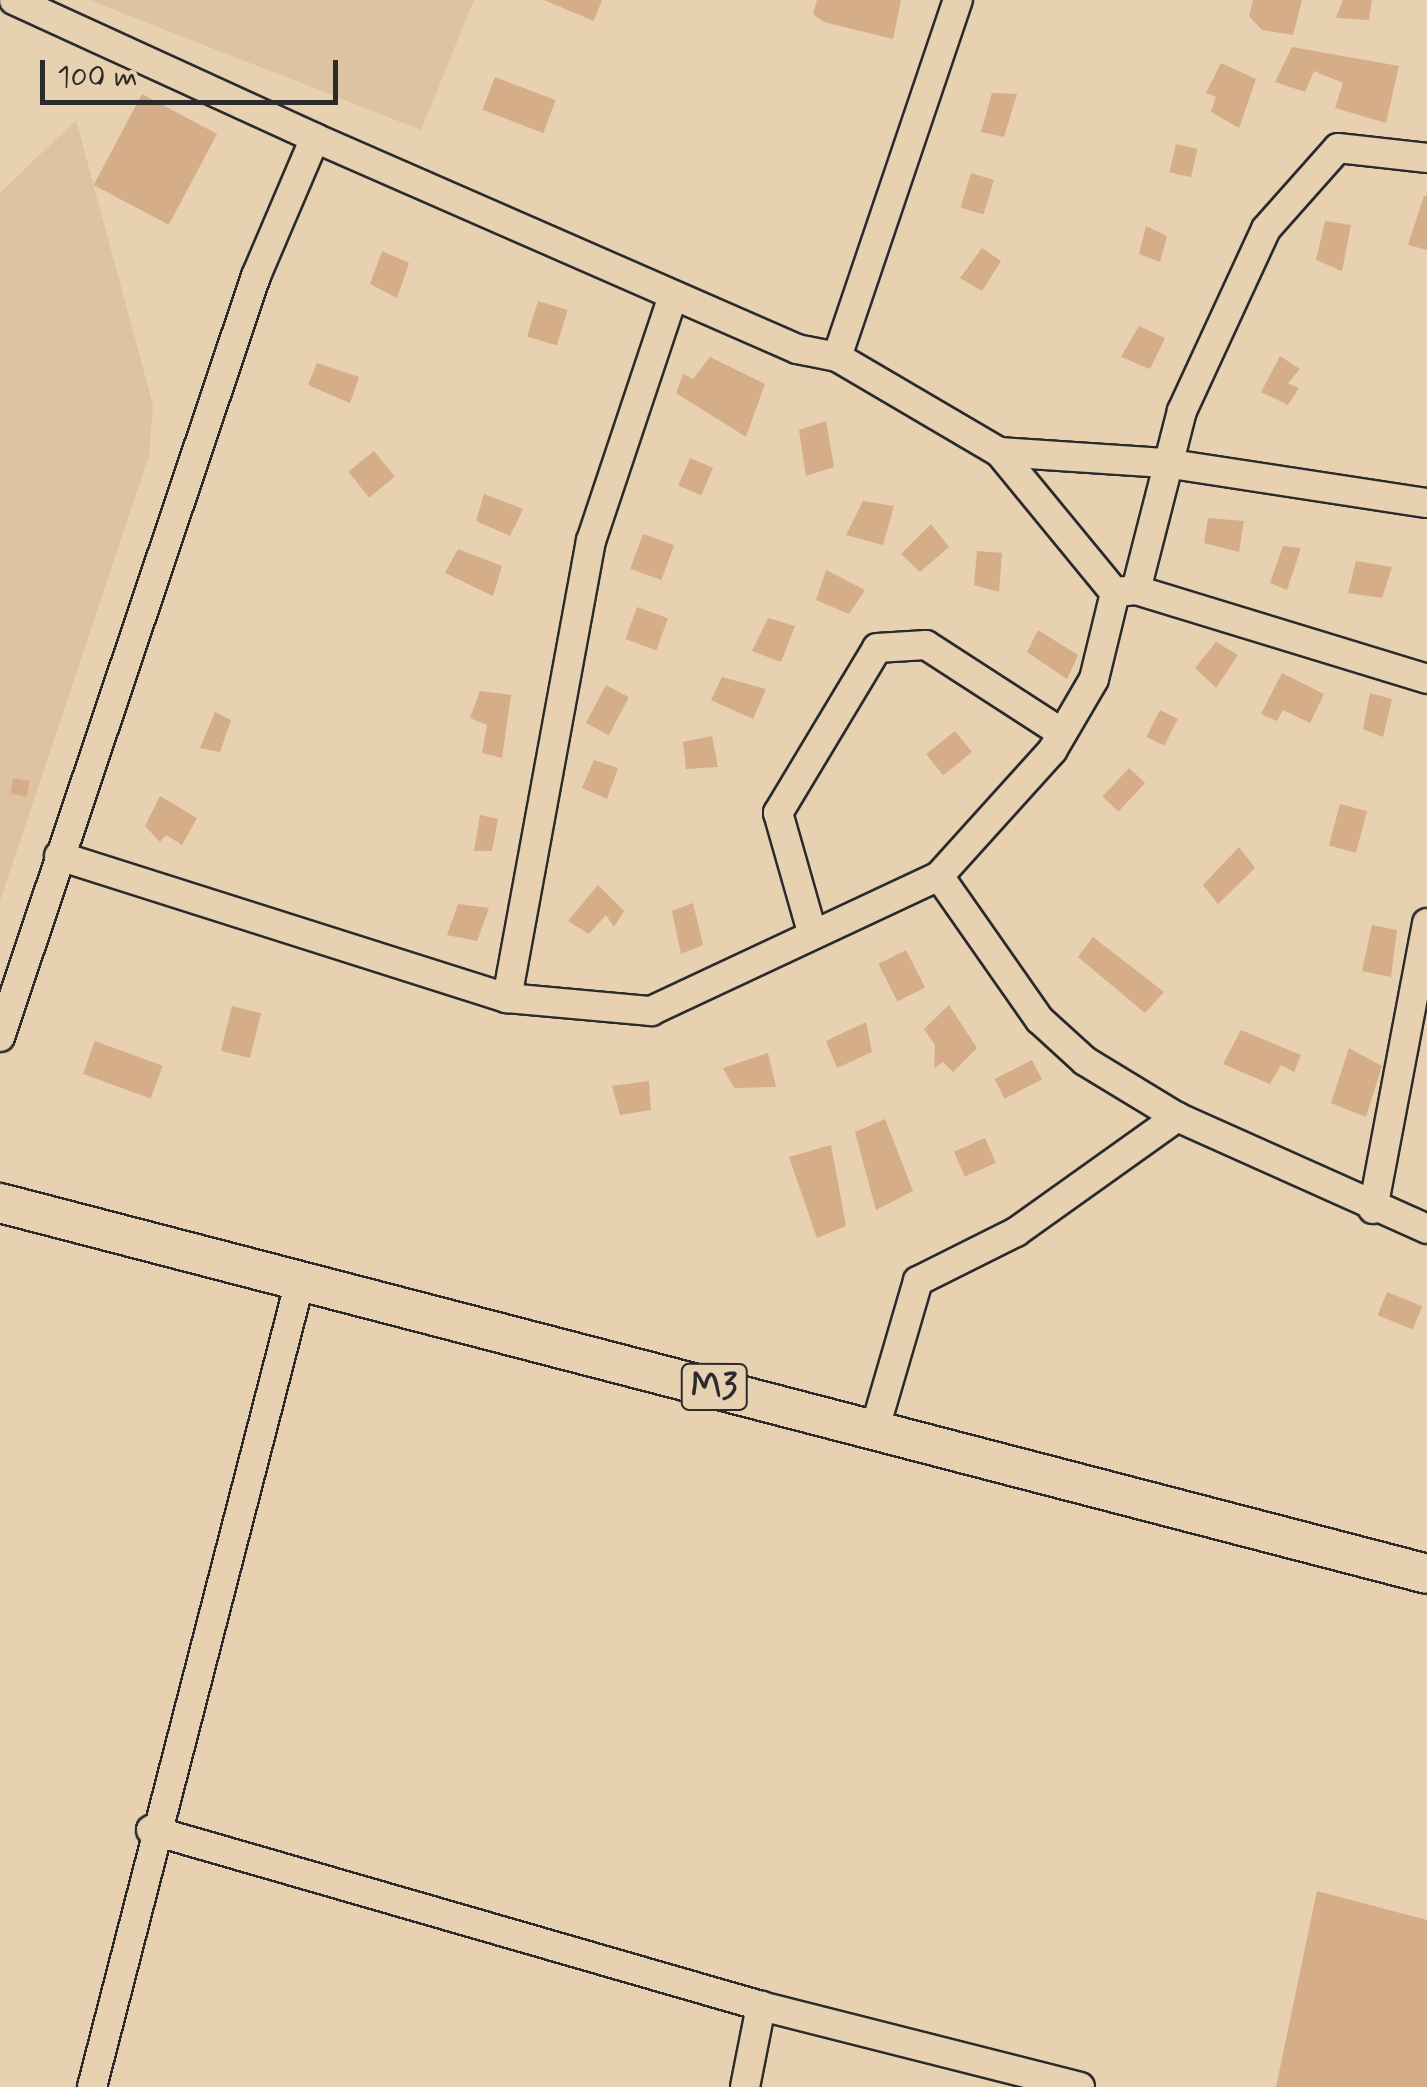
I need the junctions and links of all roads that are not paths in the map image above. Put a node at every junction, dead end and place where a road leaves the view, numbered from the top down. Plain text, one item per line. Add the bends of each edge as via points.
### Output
1 (14, 0) edge
2 (958, 0) edge
3 (315, 138) junction
4 (1427, 158) edge
5 (673, 296) junction
6 (837, 356) junction
7 (999, 452) junction
8 (1164, 464) junction
9 (1427, 503) edge
10 (1126, 591) junction
11 (1427, 679) edge
12 (1062, 733) junction
13 (60, 856) junction
14 (939, 876) junction
15 (1427, 923) edge
16 (812, 932) junction
17 (507, 998) junction
18 (0, 1037) edge
19 (1177, 1116) junction
20 (0, 1204) edge
21 (1373, 1209) junction
22 (1427, 1229) edge
23 (300, 1280) junction
24 (875, 1428) junction
25 (1427, 1574) edge
26 (151, 1830) junction
27 (761, 2006) junction
28 (92, 2087) edge
29 (744, 2087) edge
30 (1080, 2087) edge

1 - 3 street
2 - 6 street
3 - 5 street
3 - 13 street via 256,276
4 - 8 street via 1366,146 1322,158 1266,229
5 - 6 street via 797,350
5 - 17 street via 591,541
6 - 7 street
7 - 8 street
7 - 10 street
8 - 9 street
8 - 10 street
10 - 11 street
10 - 12 street via 1094,680
12 - 14 street
12 - 16 street via 926,645 877,648 778,814
13 - 17 street
13 - 18 street
14 - 16 street
14 - 19 street via 1040,1020 1085,1061
15 - 21 street
16 - 17 street via 651,1011
19 - 21 street
19 - 24 street via 1032,1222 918,1281
20 - 23 main road, M3
21 - 22 street
23 - 24 main road, M3
23 - 26 street
24 - 25 main road, M3
26 - 27 street
26 - 28 street
27 - 29 street
27 - 30 street

